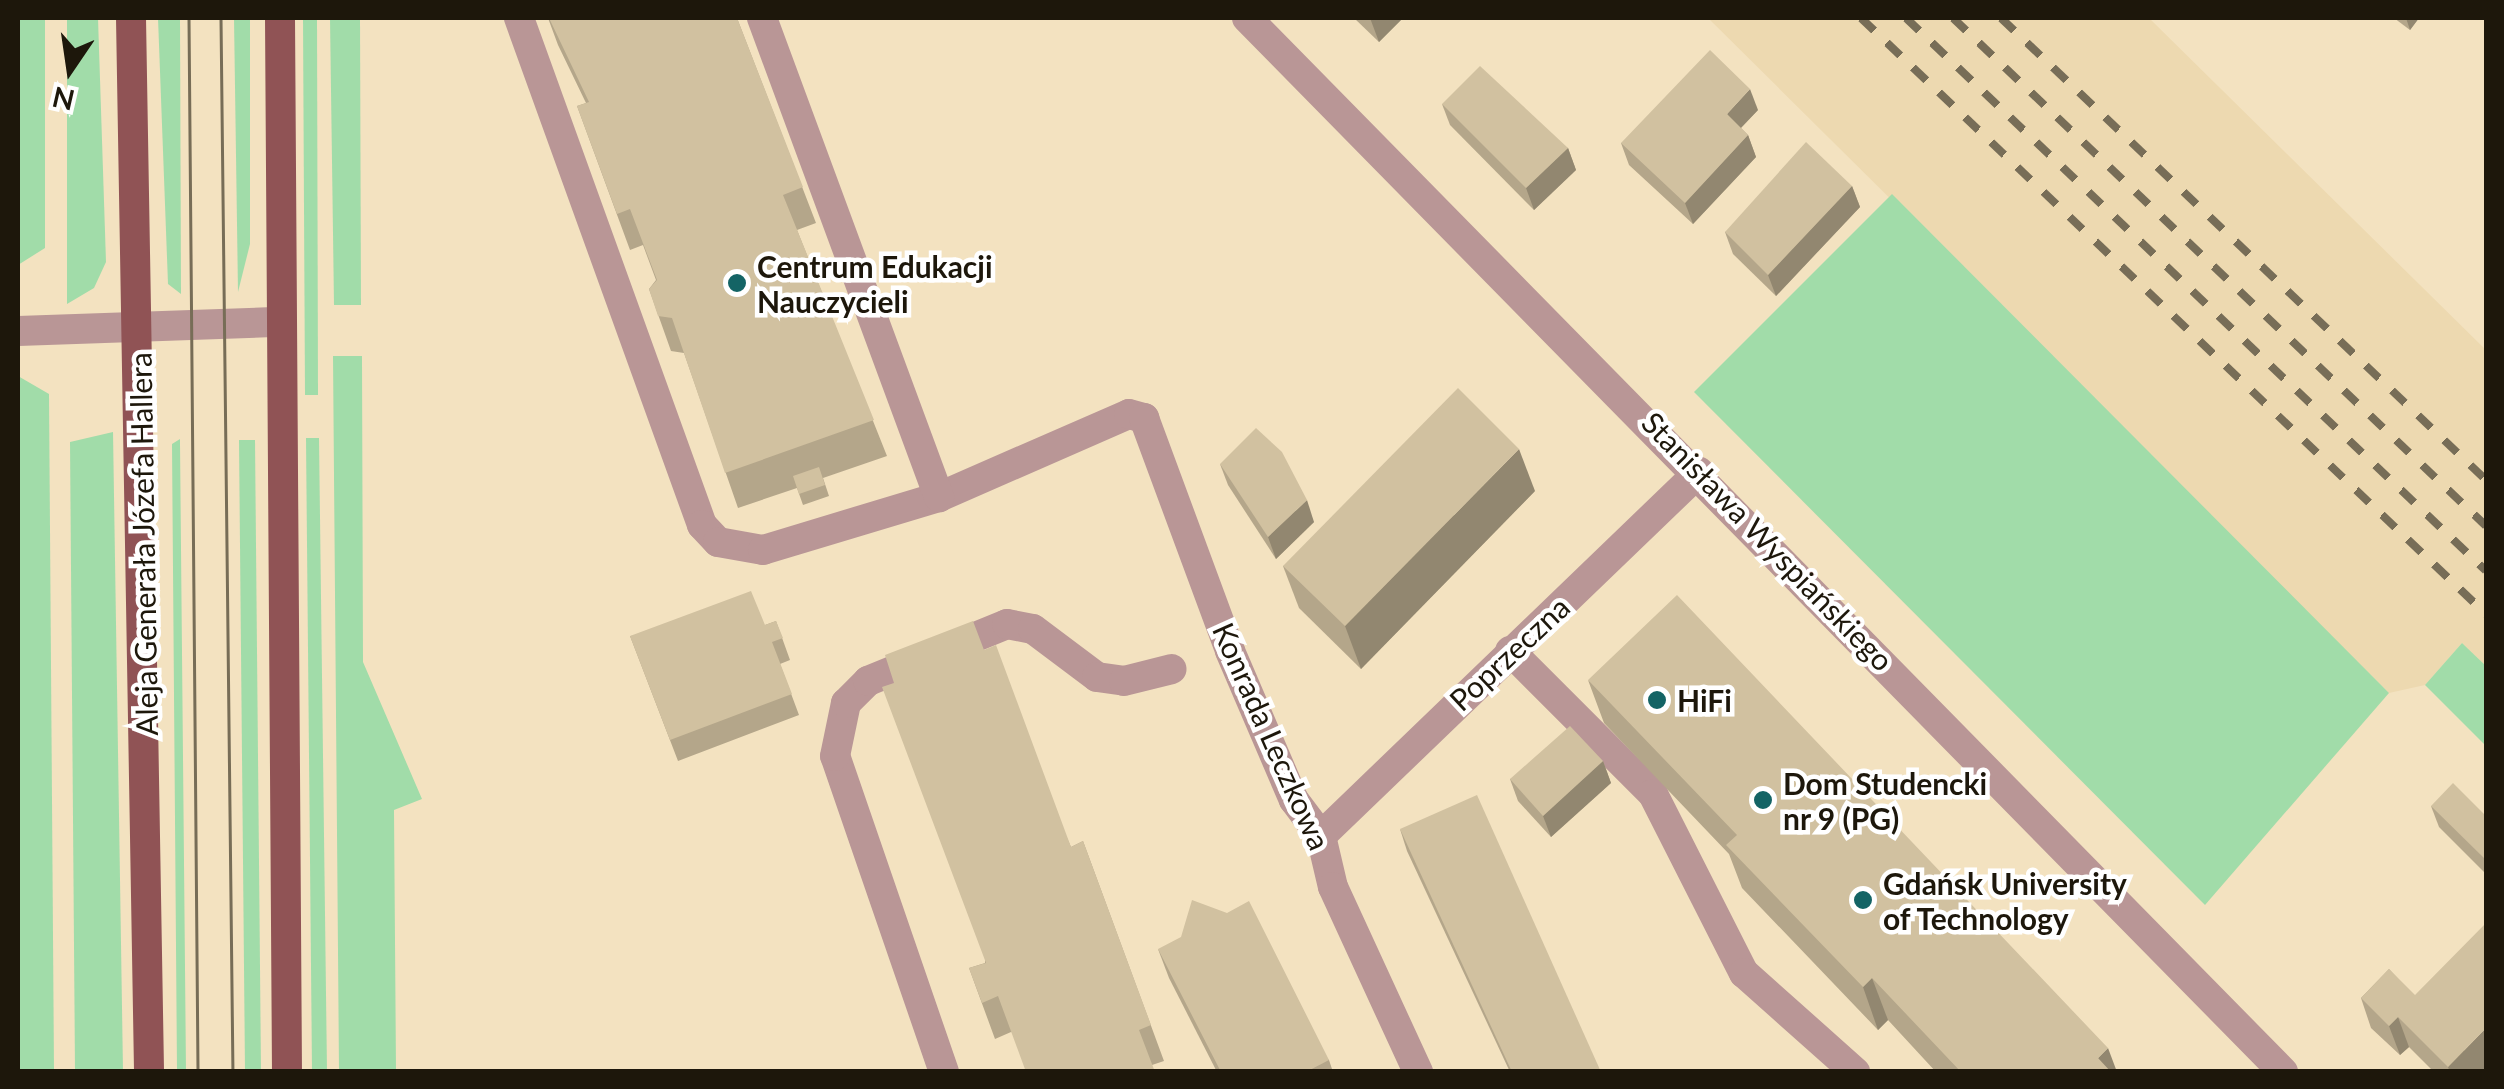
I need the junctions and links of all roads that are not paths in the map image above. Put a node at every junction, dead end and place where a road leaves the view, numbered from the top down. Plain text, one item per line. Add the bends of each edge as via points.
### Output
1 (131, 18) edge
2 (280, 18) edge
3 (519, 18) edge
4 (762, 18) edge
5 (1247, 18) edge
6 (280, 322) junction
7 (138, 329) junction
8 (18, 331) edge
9 (1699, 472) junction
10 (939, 497) junction
11 (1510, 651) junction
12 (1172, 669) dead end
13 (1321, 836) junction
14 (149, 1072) edge
15 (287, 1072) edge
16 (944, 1072) edge
17 (1418, 1072) edge
18 (1855, 1072) edge
19 (2284, 1072) edge

1 - 7 main road, Aleja Generała Józefa Hallera
2 - 6 main road
3 - 10 street via 702,525 740,551 763,550
4 - 10 street
5 - 9 street, Stanisława Wyspiańskiego
6 - 7 street
6 - 15 main road
7 - 8 street
7 - 14 main road, Aleja Generała Józefa Hallera
9 - 11 street, Poprzeczna
9 - 19 street, Stanisława Wyspiańskiego
10 - 13 street, Konrada Leczkowa via 1129,414 1155,432 1230,651 1294,800
11 - 13 street, Poprzeczna
11 - 18 street via 1653,794 1744,973
12 - 16 street via 1097,677 1032,629 1007,624 868,681 846,703 835,756
13 - 17 street, Konrada Leczkowa via 1333,887

